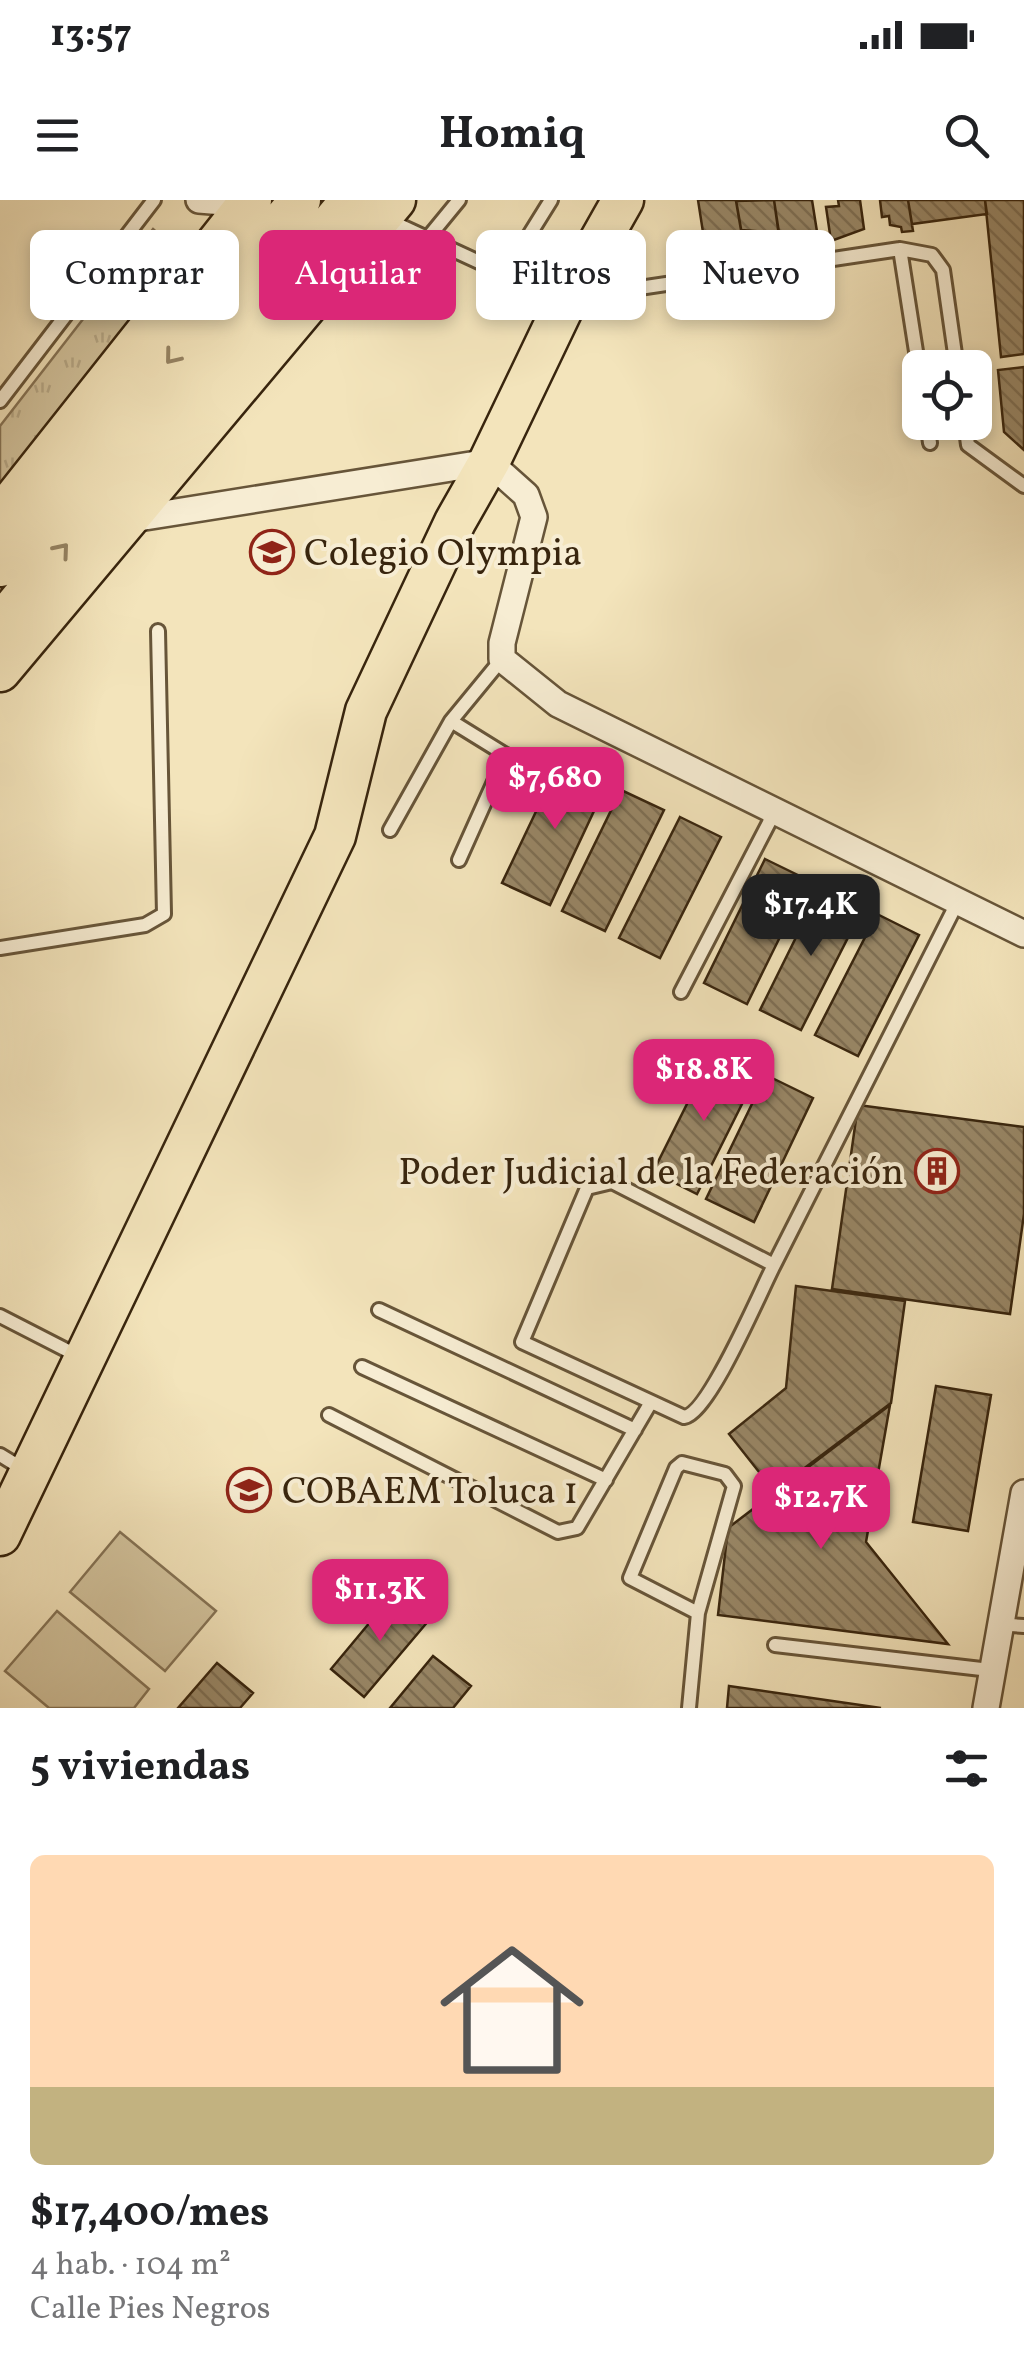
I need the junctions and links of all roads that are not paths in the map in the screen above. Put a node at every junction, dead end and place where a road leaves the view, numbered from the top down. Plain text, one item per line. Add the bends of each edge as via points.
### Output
1 (154, 200) edge
2 (199, 200) edge
3 (300, 200) edge
4 (459, 200) edge
5 (551, 200) edge
6 (623, 200) edge
7 (250, 202) edge
8 (376, 205) edge
9 (414, 230) edge
10 (434, 230) edge
11 (606, 230) edge
12 (900, 250) junction
13 (456, 252) edge
14 (646, 287) edge
15 (557, 320) edge
16 (916, 350) edge
17 (954, 350) edge
18 (0, 401) edge
19 (930, 440) edge
20 (967, 440) edge
21 (930, 443) dead end
22 (489, 462) junction
23 (1024, 486) edge
24 (0, 518) edge
25 (125, 520) junction
26 (0, 566) edge
27 (0, 625) edge
28 (158, 631) dead end
29 (502, 659) junction
30 (0, 671) edge
31 (451, 721) junction
32 (775, 811) junction
33 (390, 830) dead end
34 (459, 860) dead end
35 (958, 901) junction
36 (1024, 934) edge
37 (0, 948) edge
38 (682, 992) dead end
39 (774, 1265) junction
40 (379, 1310) dead end
41 (0, 1316) edge
42 (86, 1360) junction
43 (362, 1367) dead end
44 (652, 1402) junction
45 (329, 1415) dead end
46 (635, 1430) junction
47 (15, 1464) edge
48 (606, 1480) junction
49 (1024, 1493) edge
50 (0, 1535) edge
51 (698, 1613) junction
52 (997, 1624) junction
53 (1024, 1626) edge
54 (776, 1645) dead end
55 (990, 1670) junction
56 (689, 1708) edge
57 (986, 1708) edge

1 - 18 lane
2 - 7 street
3 -> 26 main road
4 - 10 lane
5 - 13 lane via 506,274
6 - 11 main road
7 - 24 main road
8 - 9 lane
8 - 25 main road
27 -> 8 main road
12 - 14 lane
12 - 16 lane
12 - 17 lane via 932,255 943,270
15 - 22 main road
19 - 21 lane
20 - 23 lane
22 - 25 street
22 - 29 street via 526,495 534,517
22 - 42 main road via 366,710 335,836
25 - 30 main road
28 - 37 lane via 164,914 145,925
29 - 31 lane
29 - 32 street via 558,704
31 - 33 lane
31 - 34 lane via 506,755
32 - 35 street
32 - 38 lane
35 - 36 street
35 - 39 lane
39 - 44 lane via 701,1409 684,1417
39 - 44 lane via 612,1182 587,1188 522,1342
40 - 46 lane
41 - 42 lane
42 - 47 main road
43 - 48 lane
44 - 46 lane
45 - 48 lane via 558,1532 577,1528
46 - 48 lane
47 - 50 main road
49 - 52 street
51 - 51 lane via 630,1578 676,1468 690,1462 725,1474 734,1486
51 - 56 lane
52 - 53 lane
52 - 55 street
54 - 55 lane
55 - 57 street

